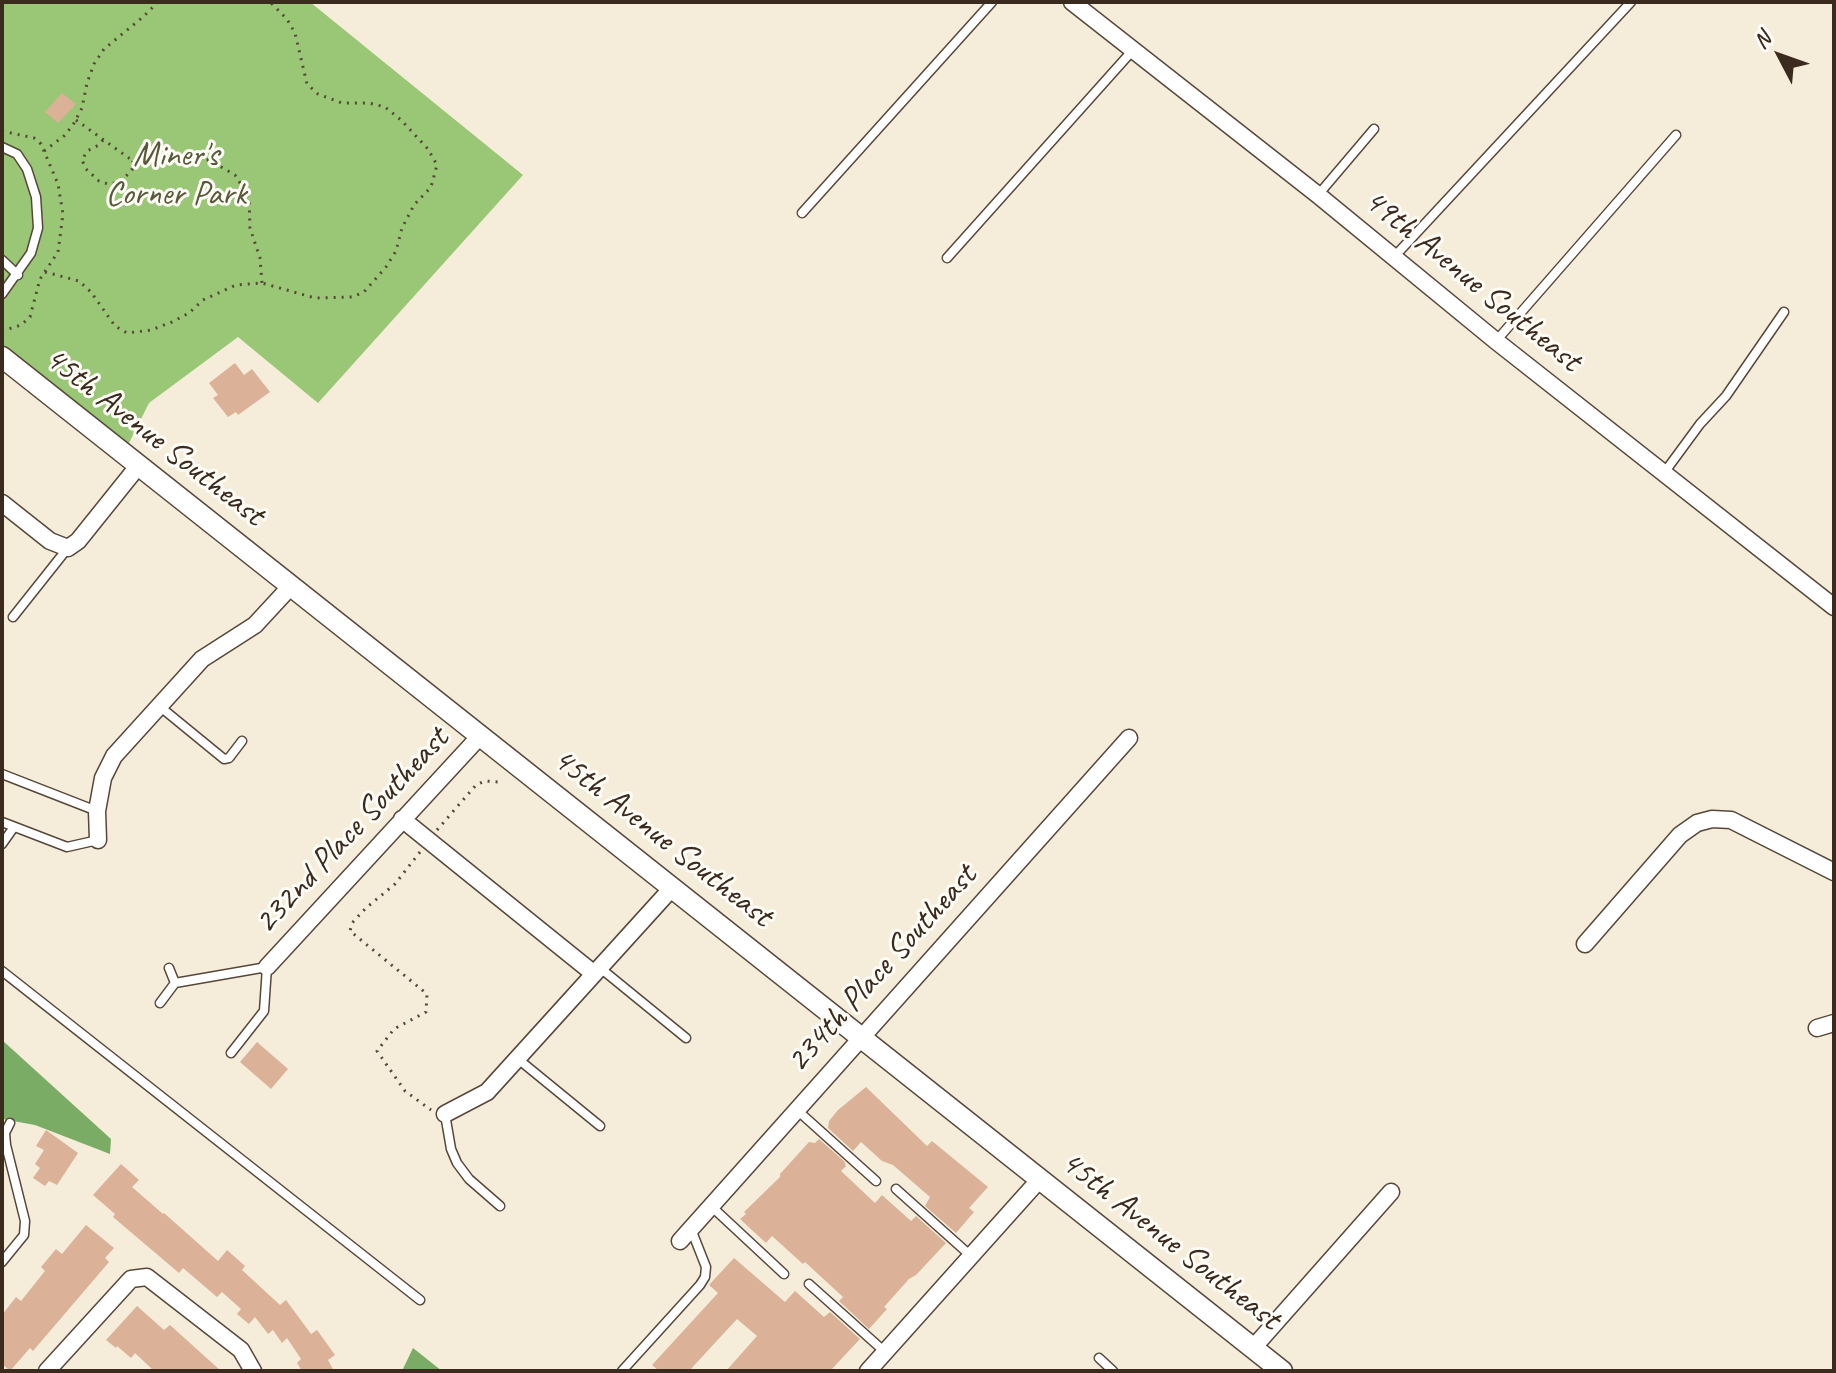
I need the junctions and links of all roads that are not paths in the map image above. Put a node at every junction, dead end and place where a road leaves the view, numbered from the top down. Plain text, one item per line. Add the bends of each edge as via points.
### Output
1 (992, 2) edge
2 (1072, 2) edge
3 (1631, 2) edge
4 (1133, 50) junction
5 (1374, 129) dead end
6 (1676, 135) dead end
7 (2, 147) edge
8 (1318, 195) junction
9 (802, 213) dead end
10 (1394, 257) junction
11 (947, 258) dead end
12 (2, 260) edge
13 (18, 275) junction
14 (2, 294) edge
15 (1784, 312) dead end
16 (1496, 341) junction
17 (2, 357) edge
18 (139, 465) junction
19 (1664, 473) junction
20 (2, 503) edge
21 (68, 548) junction
22 (291, 586) junction
23 (1834, 607) edge
24 (13, 617) dead end
25 (158, 705) junction
26 (481, 735) junction
27 (1129, 738) dead end
28 (242, 741) dead end
29 (2, 774) edge
30 (97, 811) junction
31 (402, 819) junction
32 (2, 822) edge
33 (14, 827) junction
34 (98, 840) joint
35 (2, 844) edge
36 (1834, 872) edge
37 (672, 888) junction
38 (1585, 944) dead end
39 (267, 967) junction
40 (169, 968) dead end
41 (596, 970) junction
42 (2, 971) edge
43 (175, 983) junction
44 (160, 1003) dead end
45 (1834, 1023) edge
46 (1817, 1028) dead end
47 (862, 1037) junction
48 (686, 1038) dead end
49 (231, 1053) dead end
50 (517, 1058) junction
51 (797, 1110) junction
52 (445, 1114) joint
53 (10, 1123) dead end
54 (600, 1126) dead end
55 (1040, 1179) junction
56 (876, 1181) dead end
57 (896, 1189) dead end
58 (1391, 1192) dead end
59 (500, 1206) dead end
60 (711, 1206) junction
61 (685, 1234) joint
62 (971, 1256) junction
63 (2, 1262) edge
64 (784, 1274) dead end
65 (809, 1284) dead end
66 (420, 1300) dead end
67 (1253, 1348) junction
68 (885, 1352) junction
69 (1099, 1358) dead end
70 (47, 1371) edge
71 (253, 1371) edge
72 (622, 1371) edge
73 (868, 1371) edge
74 (1113, 1371) edge
75 (1282, 1371) edge

1 - 9 lane
2 - 4 street, 49th Avenue Southeast
3 - 10 lane
4 - 8 street, 49th Avenue Southeast
4 - 11 lane
5 - 8 lane
6 - 16 lane
7 - 13 lane via 17,154 36,197 38,228
8 - 10 street, 49th Avenue Southeast
10 - 16 street, 49th Avenue Southeast
12 - 13 lane
13 - 14 lane
15 - 19 lane
16 - 19 street, 49th Avenue Southeast
17 - 18 street, 45th Avenue Southeast
18 - 21 street
18 - 22 street, 45th Avenue Southeast
19 - 23 street, 49th Avenue Southeast
20 - 21 street via 50,541
21 - 24 lane
22 - 25 street via 255,625 202,659
22 - 26 street, 45th Avenue Southeast
25 - 28 lane via 224,759
25 - 30 street via 114,756 103,778
26 - 31 street, 232nd Place Southeast
26 - 37 street, 45th Avenue Southeast
27 - 47 street, 234th Place Southeast
29 - 30 lane
30 - 34 street
31 - 39 street, 232nd Place Southeast
31 - 41 street
32 - 33 lane
33 - 34 lane via 67,847
33 - 35 lane
36 - 38 street via 1731,820 1697,823 1680,835
37 - 41 street
37 - 47 street, 45th Avenue Southeast
39 - 43 lane
39 - 49 lane via 264,1011
40 - 43 lane
41 - 48 lane
41 - 50 street
42 - 66 lane
43 - 44 lane
45 - 46 street
47 - 51 street, 234th Place Southeast
47 - 55 street, 45th Avenue Southeast
50 - 52 street via 487,1092
50 - 54 lane
51 - 56 lane
51 - 60 street, 234th Place Southeast
52 - 59 lane via 457,1163
53 - 63 lane via 6,1145 25,1221 24,1235
55 - 62 street
55 - 67 street, 45th Avenue Southeast
57 - 62 lane
58 - 67 street
60 - 61 street, 234th Place Southeast
60 - 64 lane
61 - 72 lane via 706,1267 705,1277
62 - 68 street
65 - 68 lane
67 - 75 street, 45th Avenue Southeast
68 - 73 street
69 - 74 lane
70 - 71 street via 131,1279 147,1277 232,1342

